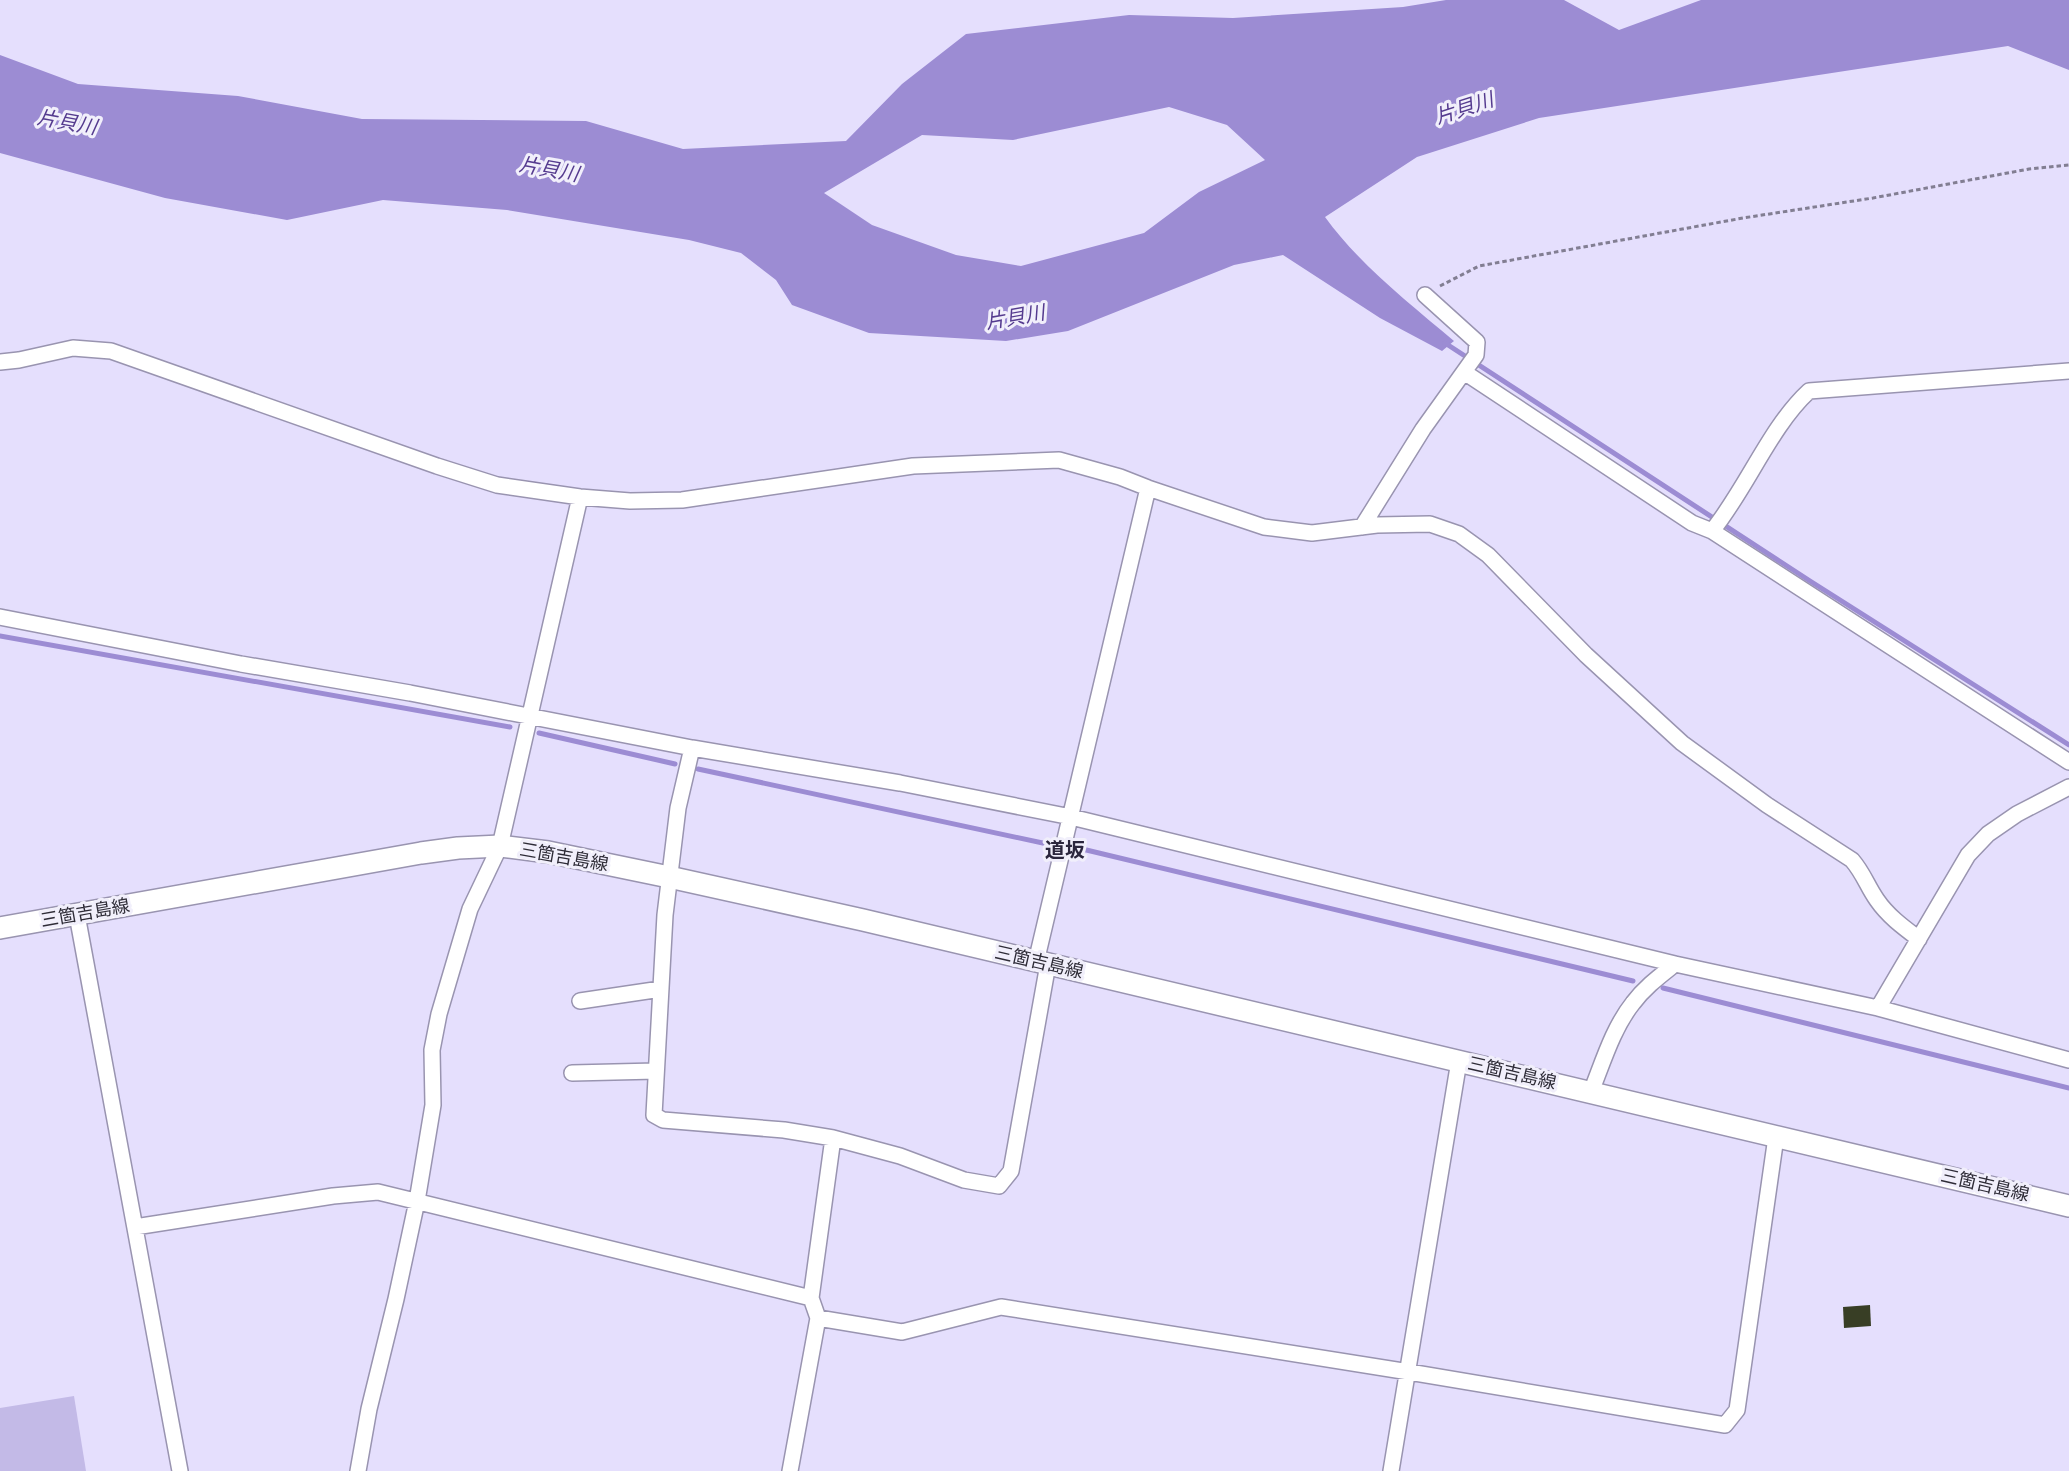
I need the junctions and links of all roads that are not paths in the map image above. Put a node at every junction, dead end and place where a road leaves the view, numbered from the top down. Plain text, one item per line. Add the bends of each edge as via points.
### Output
1 (1425, 295) road end
2 (0, 362) edge
3 (1464, 371) junction
4 (2069, 371) edge
5 (1148, 488) junction
6 (580, 497) junction
7 (1362, 527) junction
8 (1713, 531) junction
9 (0, 617) edge
10 (529, 716) junction
11 (692, 748) junction
12 (2069, 762) edge
13 (2069, 787) edge
14 (1071, 817) junction
15 (500, 846) junction
16 (669, 877) junction
17 (77, 915) junction
18 (0, 928) edge
19 (1919, 939) junction
20 (1042, 963) junction
21 (1675, 964) junction
22 (661, 989) junction
23 (580, 1001) dead end
24 (1878, 1008) junction
25 (2069, 1060) edge
26 (1459, 1061) junction
27 (656, 1071) junction
28 (572, 1073) dead end
29 (1591, 1092) junction
30 (1776, 1137) junction
31 (834, 1138) junction
32 (417, 1201) junction
33 (2069, 1206) edge
34 (135, 1227) junction
35 (811, 1298) junction
36 (818, 1318) junction
37 (1409, 1372) junction
38 (180, 1471) edge
39 (358, 1471) edge
40 (790, 1471) edge
41 (1391, 1471) edge

1 - 3 street via 1478,342 1476,355
2 - 6 street via 74,348 111,351 497,485
3 - 7 street
3 - 8 street via 1692,523
4 - 8 street via 1809,391 1793,406
5 - 6 street via 1059,459 913,466 682,500
5 - 7 street via 1264,527 1312,533
5 - 14 street
6 - 10 street
7 - 19 street via 1430,524 1460,534 1488,555 1586,655 1682,743 1852,860 1888,915
8 - 12 street
9 - 10 street
10 - 11 street
10 - 15 street
11 - 14 street
11 - 16 street via 678,808
13 - 19 street via 1988,834 1968,855
14 - 20 street
14 - 21 street
15 - 16 main road, 三箇吉島線
15 - 17 main road, 三箇吉島線 via 421,853
15 - 32 street via 470,909 439,1014 432,1050 433,1105
16 - 20 main road, 三箇吉島線
16 - 22 street
17 - 18 main road, 三箇吉島線
17 - 34 street
19 - 24 street
20 - 26 main road, 三箇吉島線
20 - 31 street via 1011,1170 999,1186 964,1180 900,1156
21 - 24 street
21 - 29 street via 1633,1003 1616,1031
22 - 23 street
22 - 27 street
24 - 25 street
26 - 29 main road, 三箇吉島線
26 - 37 street
27 - 28 street
27 - 31 street via 654,1115 663,1120
29 - 30 main road, 三箇吉島線
30 - 33 main road, 三箇吉島線
30 - 37 street via 1737,1410 1725,1425
31 - 35 street
32 - 34 street via 378,1192 333,1196
32 - 35 street
32 - 39 street
34 - 38 street
35 - 36 street
36 - 37 street via 902,1332 1001,1307
36 - 40 street
37 - 41 street

